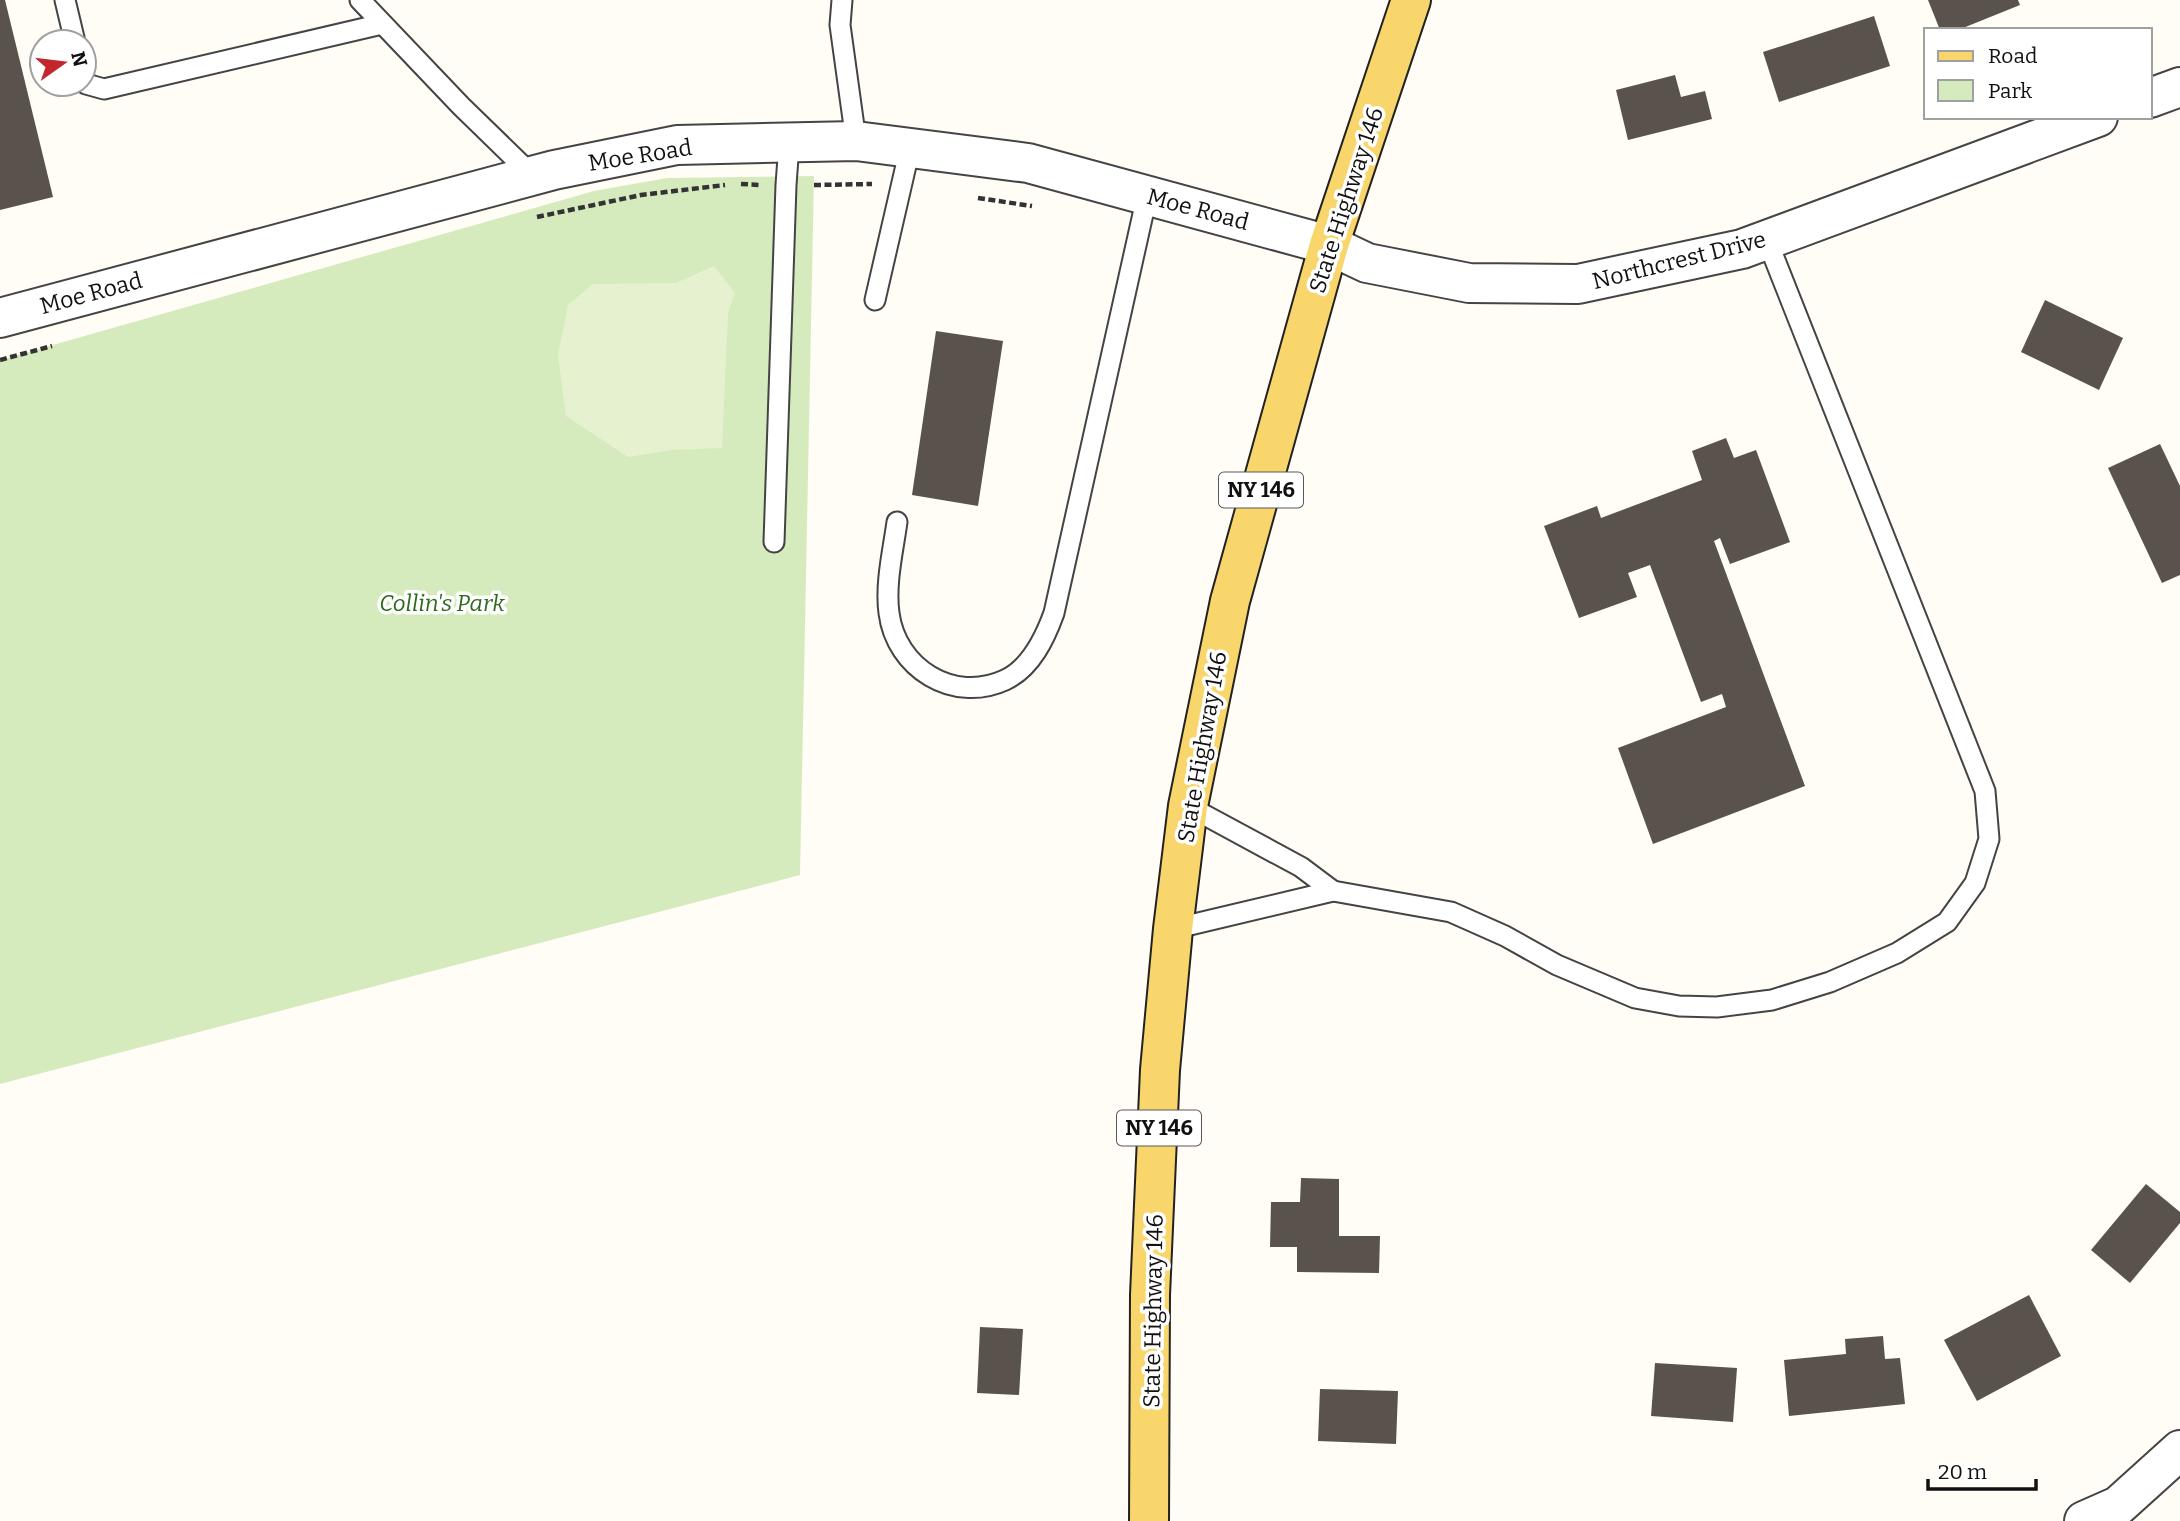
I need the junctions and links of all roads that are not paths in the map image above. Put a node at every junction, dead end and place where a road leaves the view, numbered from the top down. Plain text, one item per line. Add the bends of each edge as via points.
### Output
1 (65, 0) edge
2 (360, 0) edge
3 (842, 0) edge
4 (1411, 0) edge
5 (382, 24) junction
6 (72, 28) edge
7 (98, 87) edge
8 (2180, 87) edge
9 (2152, 97) edge
10 (2093, 119) edge
11 (856, 141) junction
12 (789, 144) junction
13 (910, 148) junction
14 (533, 176) junction
15 (1147, 196) junction
16 (1767, 240) junction
17 (1329, 245) junction
18 (876, 300) dead end
19 (0, 317) edge
20 (897, 522) dead end
21 (774, 542) dead end
22 (1188, 806) junction
23 (1334, 891) junction
24 (1173, 929) junction
25 (2180, 1450) edge
26 (1149, 1521) edge
27 (2084, 1521) edge

1 - 6 lane
2 - 5 lane
3 - 11 lane
4 - 17 main road, State Highway 146 / NY 146
5 - 7 lane
5 - 14 lane
8 - 9 street
10 - 16 street, Northcrest Drive
11 - 12 street, Moe Road
11 - 13 street, Moe Road
12 - 14 street, Moe Road via 677,145
12 - 21 lane
13 - 15 street, Moe Road via 1028,163
13 - 18 lane
14 - 19 street, Moe Road
15 - 17 street, Moe Road
15 - 20 lane via 1054,613 1046,637 1026,665 1005,680 972,688 945,685 918,669 898,642 889,613
16 - 17 street, Northcrest Drive via 1578,284 1469,283 1367,263
16 - 23 lane via 1985,790 1989,839 1975,883 1947,922 1897,953 1830,982 1772,1000 1717,1007 1635,998 1451,912
17 - 22 main road, State Highway 146 / NY 146 via 1230,601
22 - 23 lane via 1301,867
22 - 24 main road, State Highway 146 / NY 146
23 - 24 lane
24 - 26 main road, State Highway 146 / NY 146 via 1160,1070 1151,1289
25 - 27 street via 2118,1506

